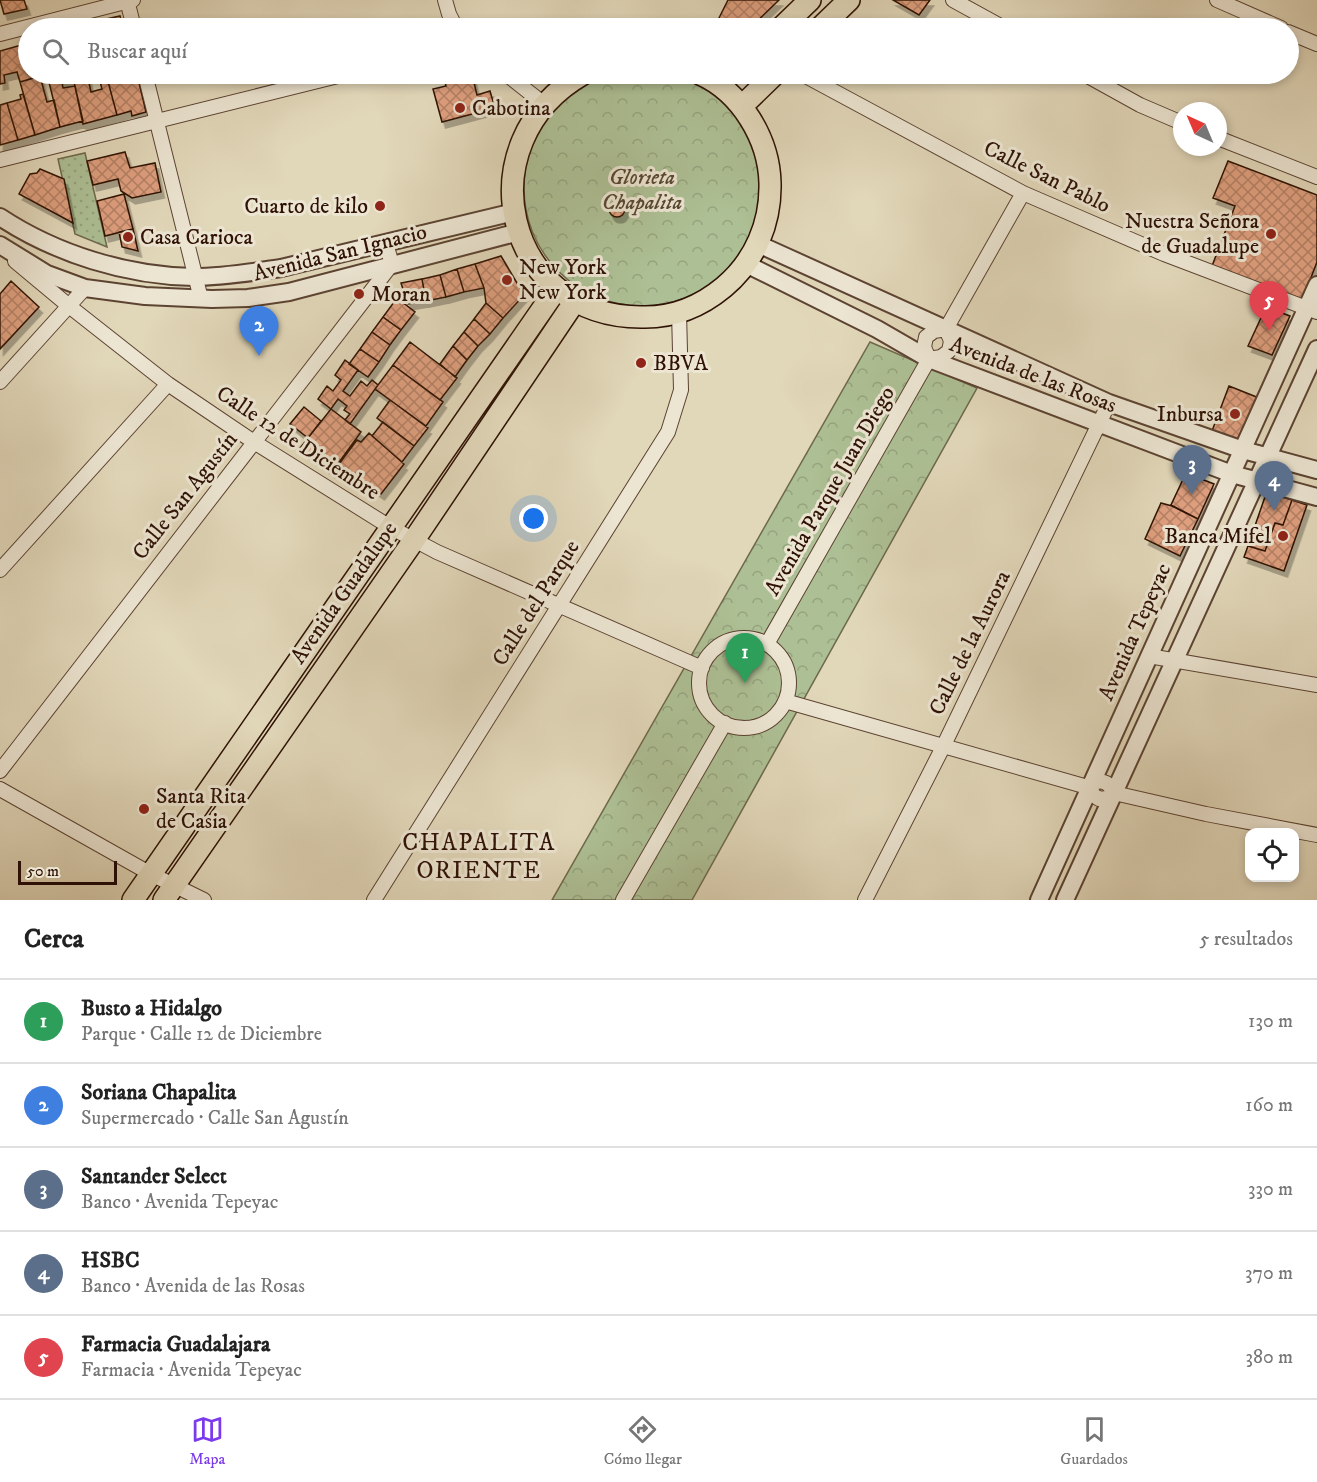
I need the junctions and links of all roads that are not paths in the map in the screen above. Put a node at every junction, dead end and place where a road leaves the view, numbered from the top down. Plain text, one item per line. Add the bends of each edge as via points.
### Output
1 (129, 0) edge
2 (445, 0) edge
3 (810, 0) edge
4 (849, 0) edge
5 (953, 0) edge
6 (1217, 0) edge
7 (61, 18) edge
8 (132, 18) edge
9 (452, 18) edge
10 (791, 18) edge
11 (830, 18) edge
12 (986, 18) edge
13 (1258, 18) edge
14 (18, 29) edge
15 (0, 34) edge
16 (1299, 37) edge
17 (1317, 44) edge
18 (148, 84) edge
19 (307, 84) edge
20 (519, 84) edge
21 (568, 84) edge
22 (730, 84) edge
23 (765, 84) edge
24 (821, 84) edge
25 (1102, 84) edge
26 (544, 104) junction
27 (742, 106) junction
28 (1173, 119) edge
29 (157, 122) junction
30 (1227, 142) edge
31 (0, 160) edge
32 (1317, 177) edge
33 (1023, 193) junction
34 (0, 216) edge
35 (516, 222) junction
36 (386, 244) junction
37 (758, 244) junction
38 (0, 246) edge
39 (392, 264) junction
40 (746, 264) junction
41 (195, 277) junction
42 (1317, 285) edge
43 (85, 288) junction
44 (557, 288) junction
45 (201, 299) junction
46 (575, 301) junction
47 (69, 306) junction
48 (1312, 310) edge
49 (679, 312) junction
50 (946, 329) junction
51 (1317, 349) edge
52 (929, 359) junction
53 (0, 382) edge
54 (168, 384) junction
55 (1109, 403) junction
56 (1099, 424) junction
57 (254, 442) junction
58 (1243, 450) junction
59 (1268, 457) junction
60 (1317, 470) edge
61 (1232, 474) junction
62 (1257, 481) junction
63 (1317, 497) edge
64 (390, 527) junction
65 (414, 540) junction
66 (0, 570) edge
67 (559, 606) junction
68 (767, 644) junction
69 (1149, 656) junction
70 (1176, 662) junction
71 (702, 668) junction
72 (1317, 685) edge
73 (785, 701) junction
74 (725, 723) junction
75 (943, 747) junction
76 (0, 771) edge
77 (1091, 788) junction
78 (0, 789) edge
79 (1114, 793) junction
80 (1317, 835) edge
81 (151, 874) junction
82 (169, 893) edge
83 (133, 900) edge
84 (204, 900) edge
85 (374, 900) edge
86 (623, 900) edge
87 (865, 900) edge
88 (1039, 900) edge
89 (1065, 900) edge

1 - 7 street
1 - 8 street
2 - 9 street
3 - 10 main road
4 - 11 main road
5 - 12 street
6 - 13 street
14 - 15 street
16 - 17 street
18 - 29 street
19 - 29 street
20 - 26 street
21 - 26 main road
22 - 27 main road
23 - 27 main road
24 - 33 street, Calle San Pablo
25 - 28 street
26 - 35 main road via 527,128 516,155
27 - 37 main road via 765,149 770,173 766,222
29 - 31 street
29 - 41 street
30 - 32 street
33 - 48 street, Calle San Pablo via 1164,254
33 - 50 street, Avenida Parque Juan Diego
34 - 41 street, Avenida San Ignacio via 25,234 64,251 131,269
35 - 36 street, Avenida San Ignacio
35 - 39 street, Avenida San Ignacio
35 - 44 main road via 528,252
36 - 39 street
36 - 41 street, Avenida San Ignacio via 281,268
37 - 40 main road
37 - 50 street, Avenida de las Rosas
38 - 43 street, Avenida San Ignacio via 47,274
38 - 47 street, Calle 12 de Diciembre
39 - 45 street, Avenida San Ignacio via 288,292
39 - 57 street, Calle San Agustín
40 - 49 main road via 716,294
40 - 52 street, Avenida de las Rosas
41 - 45 street
42 - 48 street, Avenida Tepeyac
43 - 45 street, Avenida San Ignacio
43 - 47 street
44 - 46 main road
44 - 64 main road, Avenida Guadalupe
46 - 49 main road via 600,312 626,317 653,318
46 - 65 main road, Avenida Guadalupe
47 - 53 street
47 - 54 street, Calle 12 de Diciembre
48 - 58 street, Avenida Tepeyac
49 - 67 street, Calle del Parque via 681,390 668,432
50 - 52 street, Avenida Parque Juan Diego via 951,341 949,351
50 - 52 street, Avenida Parque Juan Diego via 926,337 924,347
50 - 55 street, Avenida de las Rosas
51 - 59 street
52 - 56 street, Avenida de las Rosas
52 - 68 street, Avenida Parque Juan Diego
54 - 57 street, Calle 12 de Diciembre
54 - 66 street
55 - 56 street, Calle de la Aurora
55 - 58 street, Avenida de las Rosas
56 - 61 street, Avenida de las Rosas
56 - 75 street, Calle de la Aurora
57 - 64 street, Calle 12 de Diciembre
57 - 76 street, Calle San Agustín
58 - 59 street, Avenida de las Rosas
58 - 61 street, Avenida Tepeyac
59 - 60 street, Avenida de las Rosas
59 - 62 street
61 - 62 street, Avenida de las Rosas
61 - 69 street, Avenida Tepeyac
62 - 63 street, Avenida de las Rosas
62 - 70 street
64 - 65 street, Calle 12 de Diciembre
64 - 81 main road, Avenida Guadalupe
65 - 67 street, Calle 12 de Diciembre
65 - 82 main road, Avenida Guadalupe
67 - 71 street, Calle 12 de Diciembre
67 - 85 street, Calle del Parque
68 - 71 street via 749,638 729,640 712,651
68 - 73 street via 785,665 789,683
69 - 70 street
69 - 77 street, Avenida Tepeyac
70 - 72 street
70 - 79 street
71 - 74 street via 699,687 705,705
73 - 74 street via 764,723 744,728
73 - 75 street
74 - 86 street
75 - 77 street
75 - 87 street, Calle de la Aurora
77 - 79 street via 1096,782 1105,782
77 - 88 street, Avenida Tepeyac
78 - 81 street
79 - 80 street
79 - 89 street
81 - 82 street
81 - 83 main road, Avenida Guadalupe
82 - 84 street

